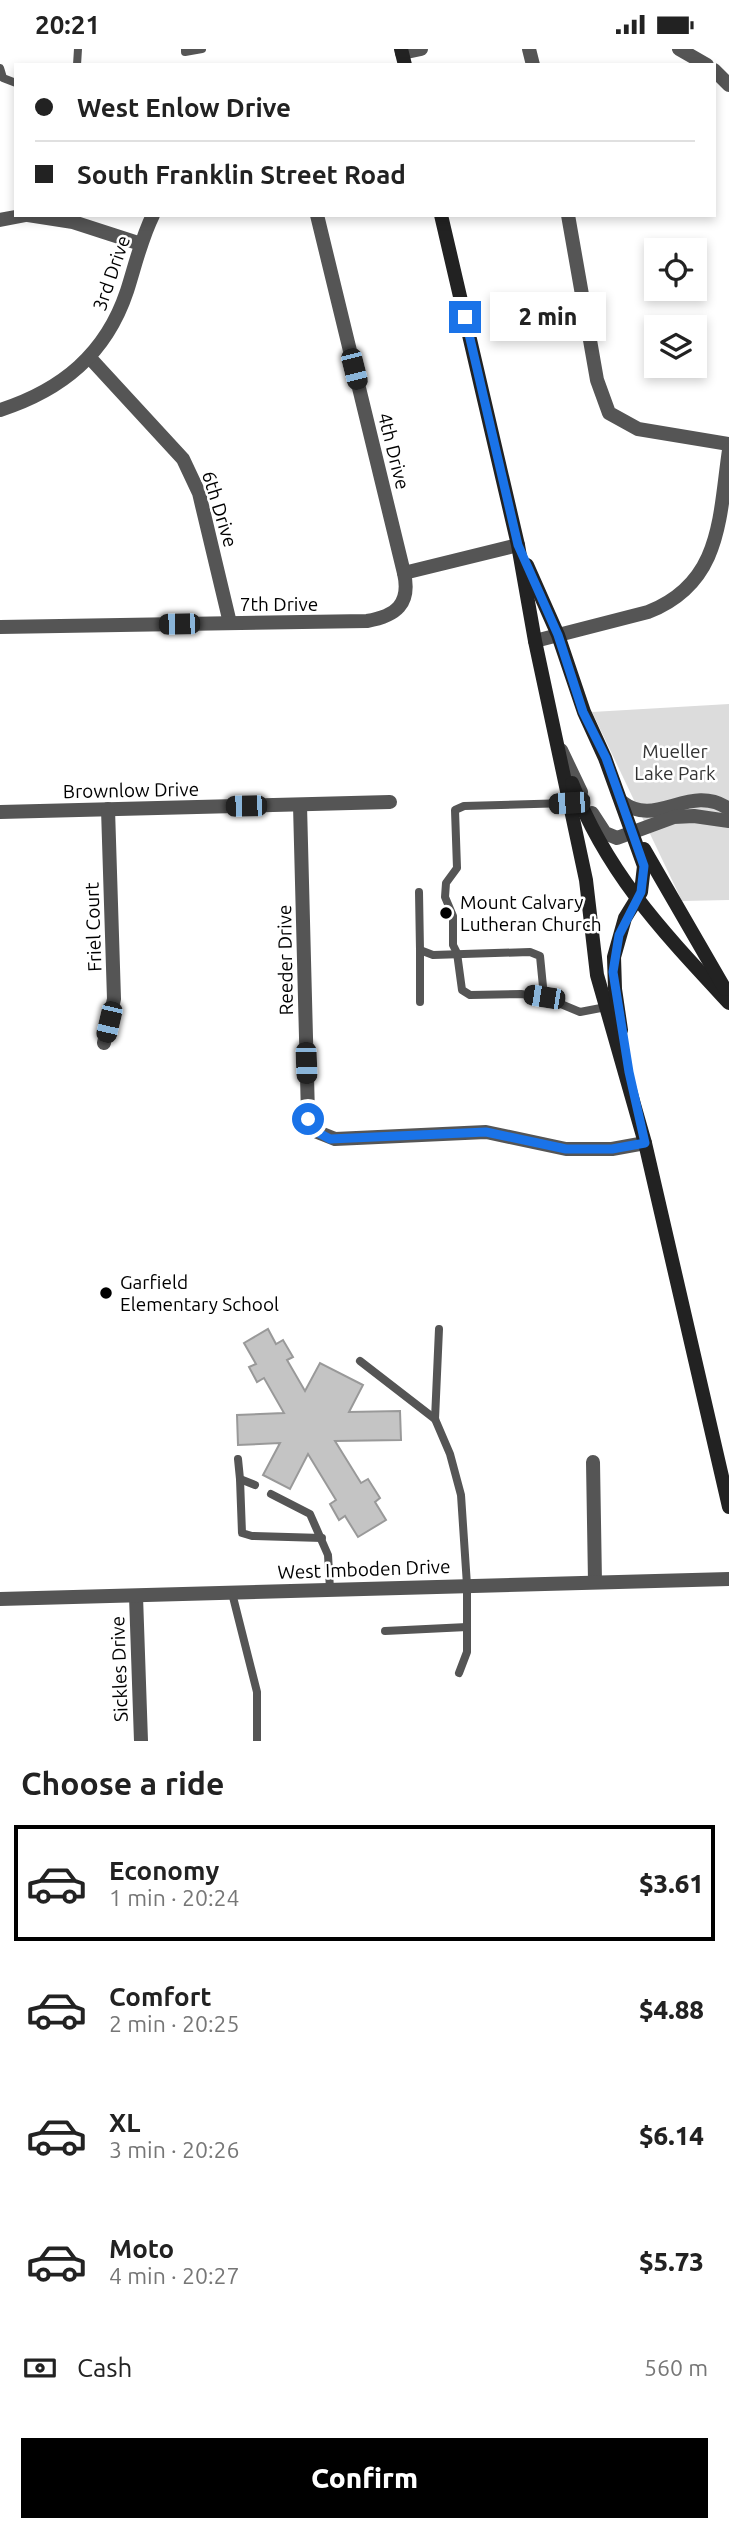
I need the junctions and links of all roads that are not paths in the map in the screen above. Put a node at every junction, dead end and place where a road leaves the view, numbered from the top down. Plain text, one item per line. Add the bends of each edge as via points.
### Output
1 (185, 49) edge
2 (202, 49) edge
3 (421, 49) edge
4 (679, 49) edge
5 (403, 56) edge
6 (704, 63) edge
7 (1, 71) edge
8 (716, 72) edge
9 (14, 83) edge
10 (729, 85) edge
11 (40, 217) edge
12 (152, 217) edge
13 (317, 217) edge
14 (441, 217) edge
15 (568, 217) edge
16 (141, 244) junction
17 (90, 358) junction
18 (0, 410) edge
19 (729, 444) edge
20 (729, 450) edge
21 (518, 545) junction
22 (404, 573) junction
23 (230, 623) junction
24 (0, 627) edge
25 (558, 635) junction
26 (534, 641) junction
27 (554, 736) junction
28 (390, 802) dead end
29 (622, 802) junction
30 (569, 803) junction
31 (300, 805) junction
32 (729, 809) edge
33 (108, 810) junction
34 (0, 812) edge
35 (729, 821) edge
36 (634, 833) junction
37 (419, 892) dead end
38 (636, 900) junction
39 (622, 927) junction
40 (659, 927) junction
41 (420, 950) junction
42 (457, 953) junction
43 (729, 996) edge
44 (544, 997) junction
45 (420, 1002) dead end
46 (729, 1003) edge
47 (606, 1007) junction
48 (104, 1043) dead end
49 (634, 1100) junction
50 (645, 1143) junction
51 (439, 1329) dead end
52 (360, 1361) dead end
53 (435, 1419) junction
54 (238, 1459) dead end
55 (593, 1462) dead end
56 (240, 1479) junction
57 (255, 1485) dead end
58 (271, 1494) dead end
59 (729, 1507) edge
60 (322, 1538) junction
61 (729, 1579) edge
62 (595, 1582) junction
63 (467, 1585) junction
64 (330, 1589) junction
65 (232, 1593) junction
66 (136, 1596) junction
67 (0, 1599) edge
68 (467, 1627) junction
69 (385, 1631) dead end
70 (459, 1673) dead end
71 (141, 1741) edge
72 (257, 1741) edge

1 - 2 lane
3 - 5 street
4 - 6 street
7 - 9 lane
8 - 10 street
11 - 16 street via 73,222
12 - 16 street, 3rd Drive
13 - 22 street, 4th Drive
14 - 21 street
15 - 19 street via 597,380 609,413 638,429
16 - 17 street, 3rd Drive via 114,323
17 - 18 street, 3rd Drive via 56,386
17 - 23 street, 6th Drive via 183,459 199,493
20 - 25 street via 716,538 691,585 648,612
21 - 22 street
21 - 25 street
21 - 26 street
22 - 23 street, 7th Drive via 406,597 390,616 356,622
23 - 24 street, 7th Drive
25 - 26 street
25 - 29 street via 583,712
26 - 27 street
27 - 30 street
27 - 36 street via 600,828 618,838
27 - 38 street via 589,825
28 - 31 street, Brownlow Drive
29 - 32 street via 647,812 693,800
29 - 36 street
30 - 42 lane via 456,810 457,868 446,883 444,897 453,916
30 - 47 street
31 - 33 street, Brownlow Drive
31 - 50 street, Reeder Drive via 308,1115 315,1131 330,1139 486,1132 566,1149
33 - 34 street, Brownlow Drive
33 - 48 street, Friel Court via 114,999
35 - 36 street via 684,816
36 - 38 street via 645,874
36 - 43 street
37 - 41 lane
38 - 39 street
38 - 40 street
39 - 40 street via 639,919
39 - 49 street via 613,972
40 - 46 street
41 - 42 lane via 433,955
41 - 45 lane
42 - 44 lane via 462,990 470,995
42 - 44 lane via 540,956
44 - 47 lane via 580,1012
47 - 49 street
49 - 50 street
50 - 59 street
51 - 53 lane
52 - 53 lane
53 - 63 lane via 461,1496
54 - 56 lane
55 - 62 street
56 - 57 lane
56 - 60 lane via 242,1533
58 - 60 lane via 310,1514
60 - 64 lane
61 - 62 street, West Imboden Drive
62 - 63 street, West Imboden Drive
63 - 64 street, West Imboden Drive
63 - 68 lane
64 - 65 street, West Imboden Drive
65 - 66 street, West Imboden Drive
65 - 72 lane via 257,1692
66 - 67 street, West Imboden Drive
66 - 71 street, Sickles Drive
68 - 69 lane
68 - 70 lane via 467,1652

